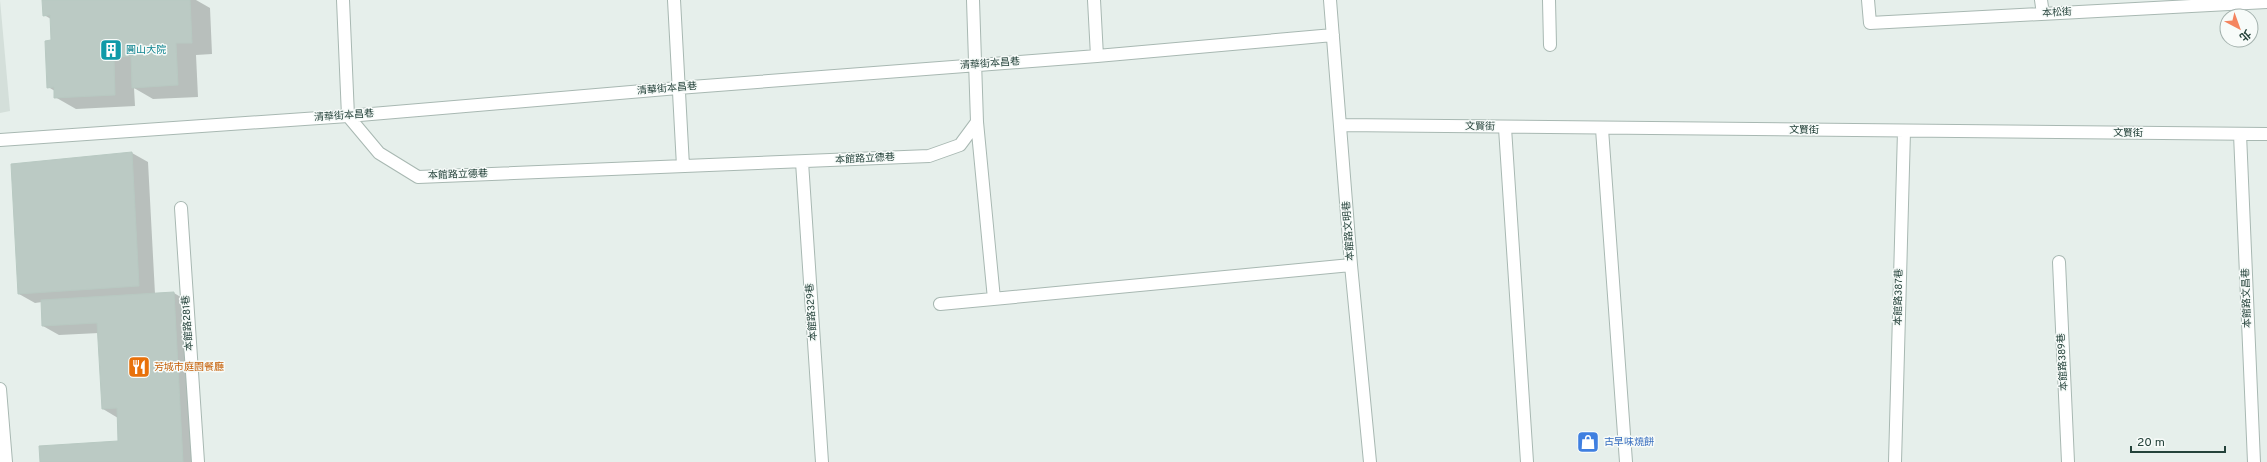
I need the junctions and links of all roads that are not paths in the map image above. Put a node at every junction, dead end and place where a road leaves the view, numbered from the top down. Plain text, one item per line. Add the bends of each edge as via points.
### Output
1 (343, 0) edge
2 (674, 0) edge
3 (973, 0) edge
4 (1094, 0) edge
5 (1330, 0) edge
6 (1550, 0) edge
7 (1868, 0) edge
8 (2041, 0) edge
9 (2267, 2) edge
10 (2185, 3) edge
11 (2043, 14) junction
12 (1333, 35) junction
13 (1550, 45) dead end
14 (1097, 56) junction
15 (975, 65) junction
16 (678, 88) junction
17 (348, 116) junction
18 (977, 122) junction
19 (1340, 125) junction
20 (1505, 128) junction
21 (1602, 129) junction
22 (1904, 131) junction
23 (2240, 134) junction
24 (2267, 134) edge
25 (0, 140) edge
26 (802, 162) junction
27 (684, 166) junction
28 (181, 208) dead end
29 (2059, 262) dead end
30 (1351, 265) junction
31 (994, 299) junction
32 (940, 304) dead end
33 (0, 389) edge
34 (6, 462) edge
35 (198, 462) edge
36 (822, 462) edge
37 (1370, 462) edge
38 (1527, 462) edge
39 (1626, 462) edge
40 (1895, 462) edge
41 (2068, 462) edge
42 (2254, 462) edge

1 - 17 street
2 - 16 street
3 - 15 street
4 - 14 street
5 - 12 street, 本館路文明巷
6 - 13 street
7 - 11 street, 本松街 via 1870,23
8 - 11 street
9 - 10 street, 本松街
10 - 11 street, 本松街
12 - 14 street, 清華街本昌巷
12 - 19 street, 本館路文明巷
14 - 15 street, 清華街本昌巷
15 - 16 street, 清華街本昌巷
15 - 18 street
16 - 17 street, 清華街本昌巷
16 - 27 street
17 - 25 street, 清華街本昌巷
17 - 27 street, 本館路立德巷 via 379,152 418,177
18 - 26 street, 本館路立德巷 via 960,145 929,156
18 - 31 street
19 - 20 street, 文賢街
19 - 30 street, 本館路文明巷
20 - 21 street, 文賢街
20 - 38 street
21 - 22 street, 文賢街
21 - 39 street
22 - 23 street, 文賢街
22 - 40 street, 本館路387巷
23 - 24 street, 文賢街
23 - 42 street, 本館路文昌巷
26 - 27 street, 本館路立德巷
26 - 36 street, 本館路329巷
28 - 35 street, 本館路281巷
29 - 41 street, 本館路389巷
30 - 31 street
30 - 37 street, 本館路文明巷
31 - 32 street
33 - 34 street

